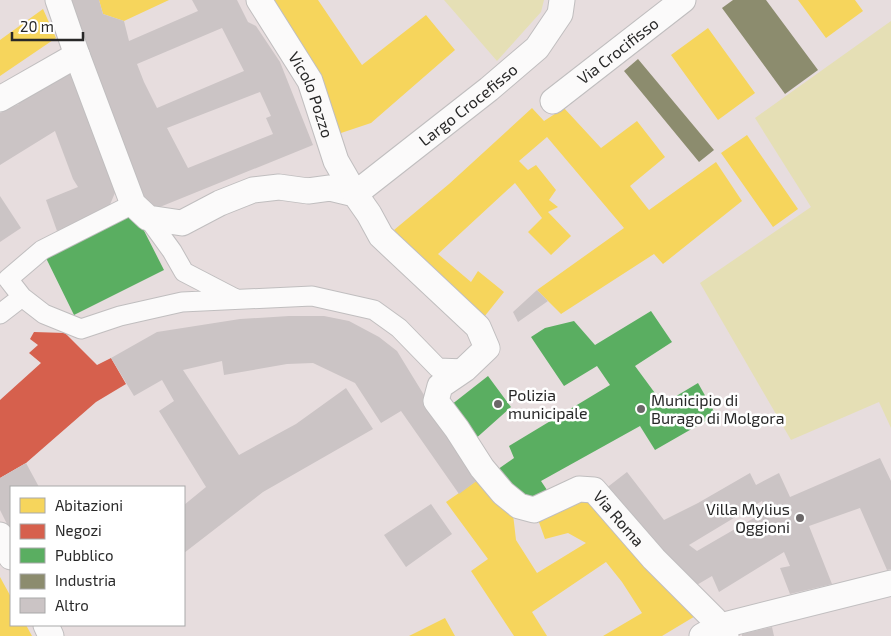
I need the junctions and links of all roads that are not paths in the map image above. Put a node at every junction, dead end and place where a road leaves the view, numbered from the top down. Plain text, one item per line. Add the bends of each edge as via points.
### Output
1 (58, 0) edge
2 (259, 0) edge
3 (562, 0) edge
4 (682, 0) edge
5 (77, 55) junction
6 (0, 100) edge
7 (553, 101) dead end
8 (355, 194) junction
9 (140, 211) junction
10 (22, 297) junction
11 (236, 299) junction
12 (0, 314) edge
13 (465, 369) junction
14 (0, 535) edge
15 (10, 555) edge
16 (891, 582) edge
17 (716, 633) edge

1 - 5 street
2 - 8 street, Vicolo Pozzo via 310,81 336,161
3 - 8 street, Largo Crocefisso via 560,14 537,48
4 - 7 street, Via Crocifisso
5 - 6 street
5 - 9 street
8 - 9 street via 330,188 253,190 182,223
8 - 13 street, Vicolo Pozzo via 381,236 478,327 487,348
9 - 10 street via 42,250 8,280
9 - 11 street via 172,251 184,272
10 - 11 street via 44,314 81,329 182,302
10 - 12 street
11 - 13 street via 312,296 374,310 399,328 438,368
13 - 17 street, Via Roma via 440,386 436,401 503,494 519,506 534,510 579,488 594,490
14 - 15 street
16 - 17 street

